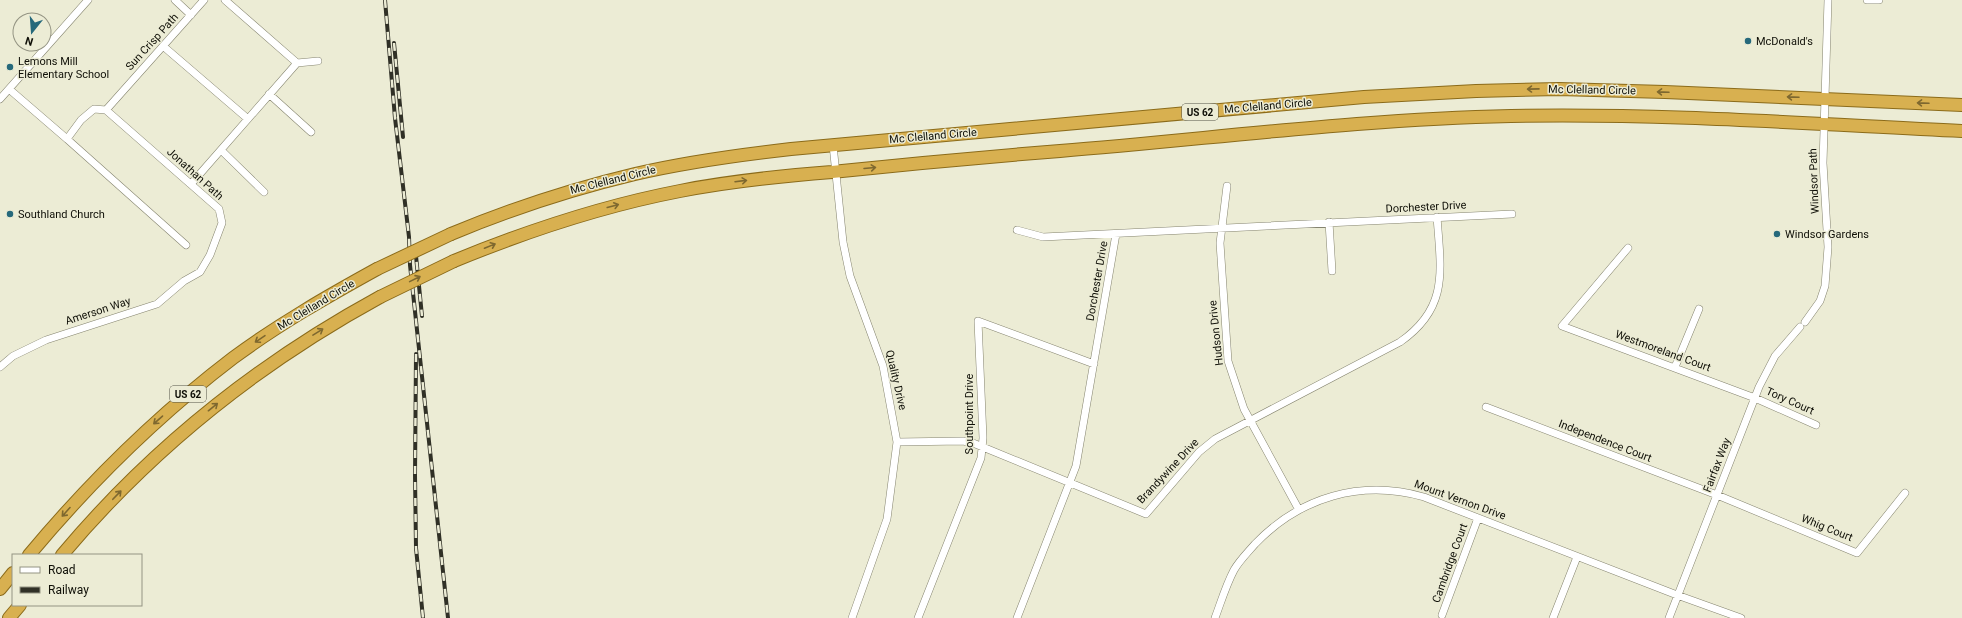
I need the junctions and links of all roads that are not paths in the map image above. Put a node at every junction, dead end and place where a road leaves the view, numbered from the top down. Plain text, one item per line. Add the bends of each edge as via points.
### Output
1 (88, 0) edge
2 (175, 0) edge
3 (204, 0) edge
4 (225, 0) edge
5 (1828, 0) edge
6 (1867, 0) edge
7 (1879, 0) edge
8 (191, 15) junction
9 (163, 46) junction
10 (318, 61) dead end
11 (297, 63) junction
12 (9, 89) junction
13 (269, 94) junction
14 (0, 99) edge
15 (1825, 99) junction
16 (1962, 105) edge
17 (106, 110) junction
18 (248, 119) junction
19 (1824, 124) junction
20 (1962, 131) edge
21 (311, 132) dead end
22 (67, 139) junction
23 (833, 145) junction
24 (221, 150) junction
25 (835, 171) junction
26 (191, 184) junction
27 (1227, 186) dead end
28 (264, 192) dead end
29 (1512, 214) dead end
30 (1436, 217) junction
31 (1329, 222) junction
32 (1222, 228) junction
33 (1017, 230) dead end
34 (1116, 234) junction
35 (186, 245) dead end
36 (1628, 248) dead end
37 (1332, 271) dead end
38 (200, 272) joint
39 (1825, 286) joint
40 (1699, 309) dead end
41 (1094, 364) junction
42 (0, 367) edge
43 (1675, 367) junction
44 (1755, 398) junction
45 (1486, 406) dead end
46 (1250, 420) junction
47 (1816, 425) dead end
48 (897, 442) junction
49 (982, 447) junction
50 (1070, 482) junction
51 (1905, 493) dead end
52 (1717, 495) junction
53 (1299, 510) junction
54 (1478, 518) junction
55 (30, 554) edge
56 (63, 554) edge
57 (1577, 557) junction
58 (12, 574) edge
59 (0, 589) edge
60 (1677, 596) junction
61 (19, 606) edge
62 (1442, 615) dead end
63 (9, 618) edge
64 (852, 618) edge
65 (918, 618) edge
66 (1017, 618) edge
67 (1214, 618) edge
68 (1553, 618) edge
69 (1669, 618) edge
70 (1741, 618) edge

1 - 12 street
2 - 8 street
3 - 8 street, Sun Crisp Path
4 - 11 street
5 - 15 street, Windsor Path
6 - 7 street
8 - 9 street, Sun Crisp Path
9 - 17 street, Sun Crisp Path
9 - 18 street
10 - 11 street
11 - 13 street
12 - 14 street
12 - 22 street
13 - 18 street
13 - 21 street
16 -> 15 highway, Mc Clelland Circle / US 62
15 - 19 street, Windsor Path
15 -> 23 highway, Mc Clelland Circle / US 62 via 1593,90 1461,91
17 - 22 street via 94,109 81,120
17 - 26 street, Jonathan Path
18 - 24 street
19 - 20 highway, US 62
25 -> 19 highway, US 62 via 1470,117 1620,116
19 - 39 street, Windsor Path via 1823,163 1828,247
22 - 35 street
23 - 25 street, Quality Drive
23 -> 55 highway, Mc Clelland Circle / US 62, bridge via 732,156 636,174 544,199 451,234 377,269 265,336 199,386 153,424 112,463
24 - 26 street
24 - 28 street
25 - 48 street, Quality Drive via 843,242 850,276 883,366
56 -> 25 highway, US 62, bridge via 170,443 222,400 258,372 316,334 380,297 504,240 623,203 718,184
26 - 38 street, Jonathan Path via 219,209 222,223 210,255
27 - 32 street, Hudson Drive
29 - 30 street, Dorchester Drive
30 - 31 street, Dorchester Drive
30 - 46 street, Brandywine Drive via 1441,264 1439,288 1431,312 1414,332 1400,342
31 - 32 street, Dorchester Drive
31 - 37 street
32 - 34 street, Dorchester Drive
32 - 46 street, Hudson Drive via 1220,243 1228,361
33 - 34 street via 1043,237
34 - 41 street, Dorchester Drive
36 - 43 street, Westmoreland Court via 1562,326
38 - 42 street, Amerson Way via 184,281 157,304 46,340 13,356
39 - 44 street, Fairfax Way via 1820,301 1776,356
40 - 43 street
41 - 49 street, Southpoint Drive via 978,321
41 - 50 street, Dorchester Drive via 1076,466
43 - 44 street, Westmoreland Court
44 - 47 street, Tory Court
44 - 52 street, Fairfax Way
45 - 52 street, Independence Court
46 - 50 street, Brandywine Drive via 1215,439 1199,452 1146,514
46 - 53 street, Hudson Drive
48 - 49 street, Brandywine Drive via 963,441
48 - 64 street, Quality Drive via 887,519
49 - 50 street, Brandywine Drive
49 - 65 street, Southpoint Drive via 981,458
50 - 66 street, Dorchester Drive
51 - 52 street, Whig Court via 1857,553
52 - 60 street, Fairfax Way
53 - 54 street, Mount Vernon Drive via 1326,499 1371,489 1404,491
53 - 67 street, Mount Vernon Drive via 1262,537 1234,569
54 - 57 street, Mount Vernon Drive
54 - 62 street, Cambridge Court
57 - 60 street, Mount Vernon Drive
57 - 68 street
58 - 59 highway
60 - 69 street, Fairfax Way
60 - 70 street, Mount Vernon Drive
61 - 63 highway

